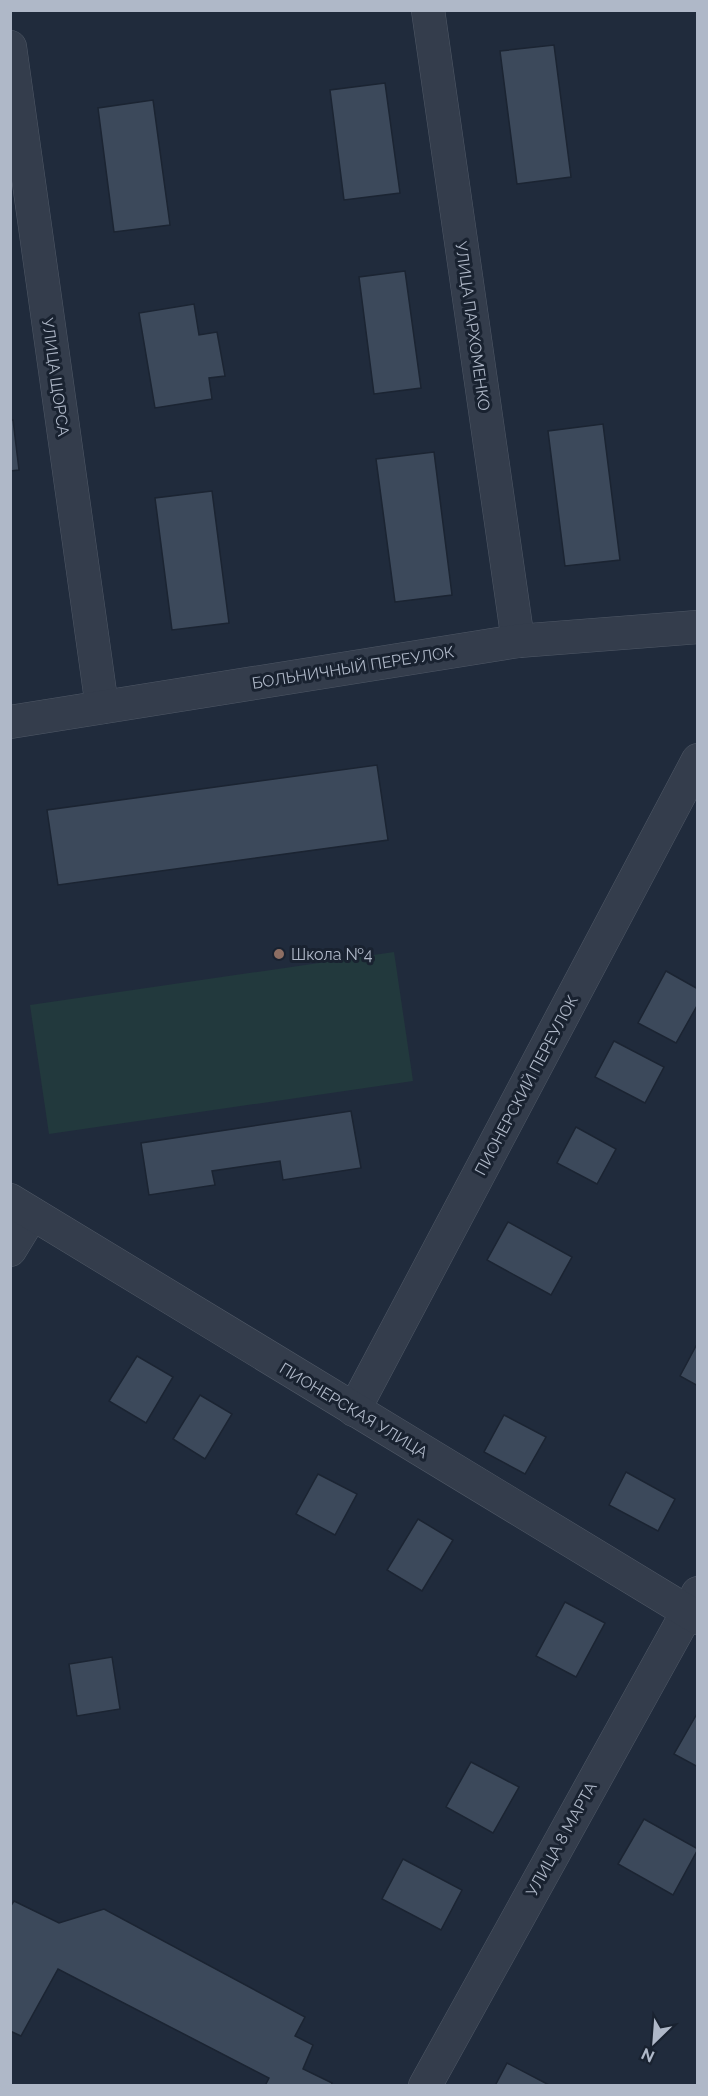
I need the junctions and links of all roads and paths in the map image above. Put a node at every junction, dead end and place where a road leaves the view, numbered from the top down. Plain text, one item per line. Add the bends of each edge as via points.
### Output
1 (428, 10) edge
2 (10, 47) edge
3 (698, 627) edge
4 (518, 641) junction
5 (102, 707) junction
6 (10, 722) edge
7 (698, 760) edge
8 (21, 1207) edge
9 (10, 1250) edge
10 (354, 1410) junction
11 (694, 1608) edge
12 (425, 2085) edge

1 - 4 street, УЛИЦА ПАРХОМЕНКО
2 - 5 street, УЛИЦА ЩОРСА
3 - 4 street, БОЛЬНИЧНЫЙ ПЕРЕУЛОК
4 - 5 street, БОЛЬНИЧНЫЙ ПЕРЕУЛОК
5 - 6 street, БОЛЬНИЧНЫЙ ПЕРЕУЛОК
7 - 10 street, ПИОНЕРСКИЙ ПЕРЕУЛОК
8 - 9 street
8 - 10 street, ПИОНЕРСКАЯ УЛИЦА
10 - 11 street, ПИОНЕРСКАЯ УЛИЦА
11 - 12 street, УЛИЦА 8 МАРТА

